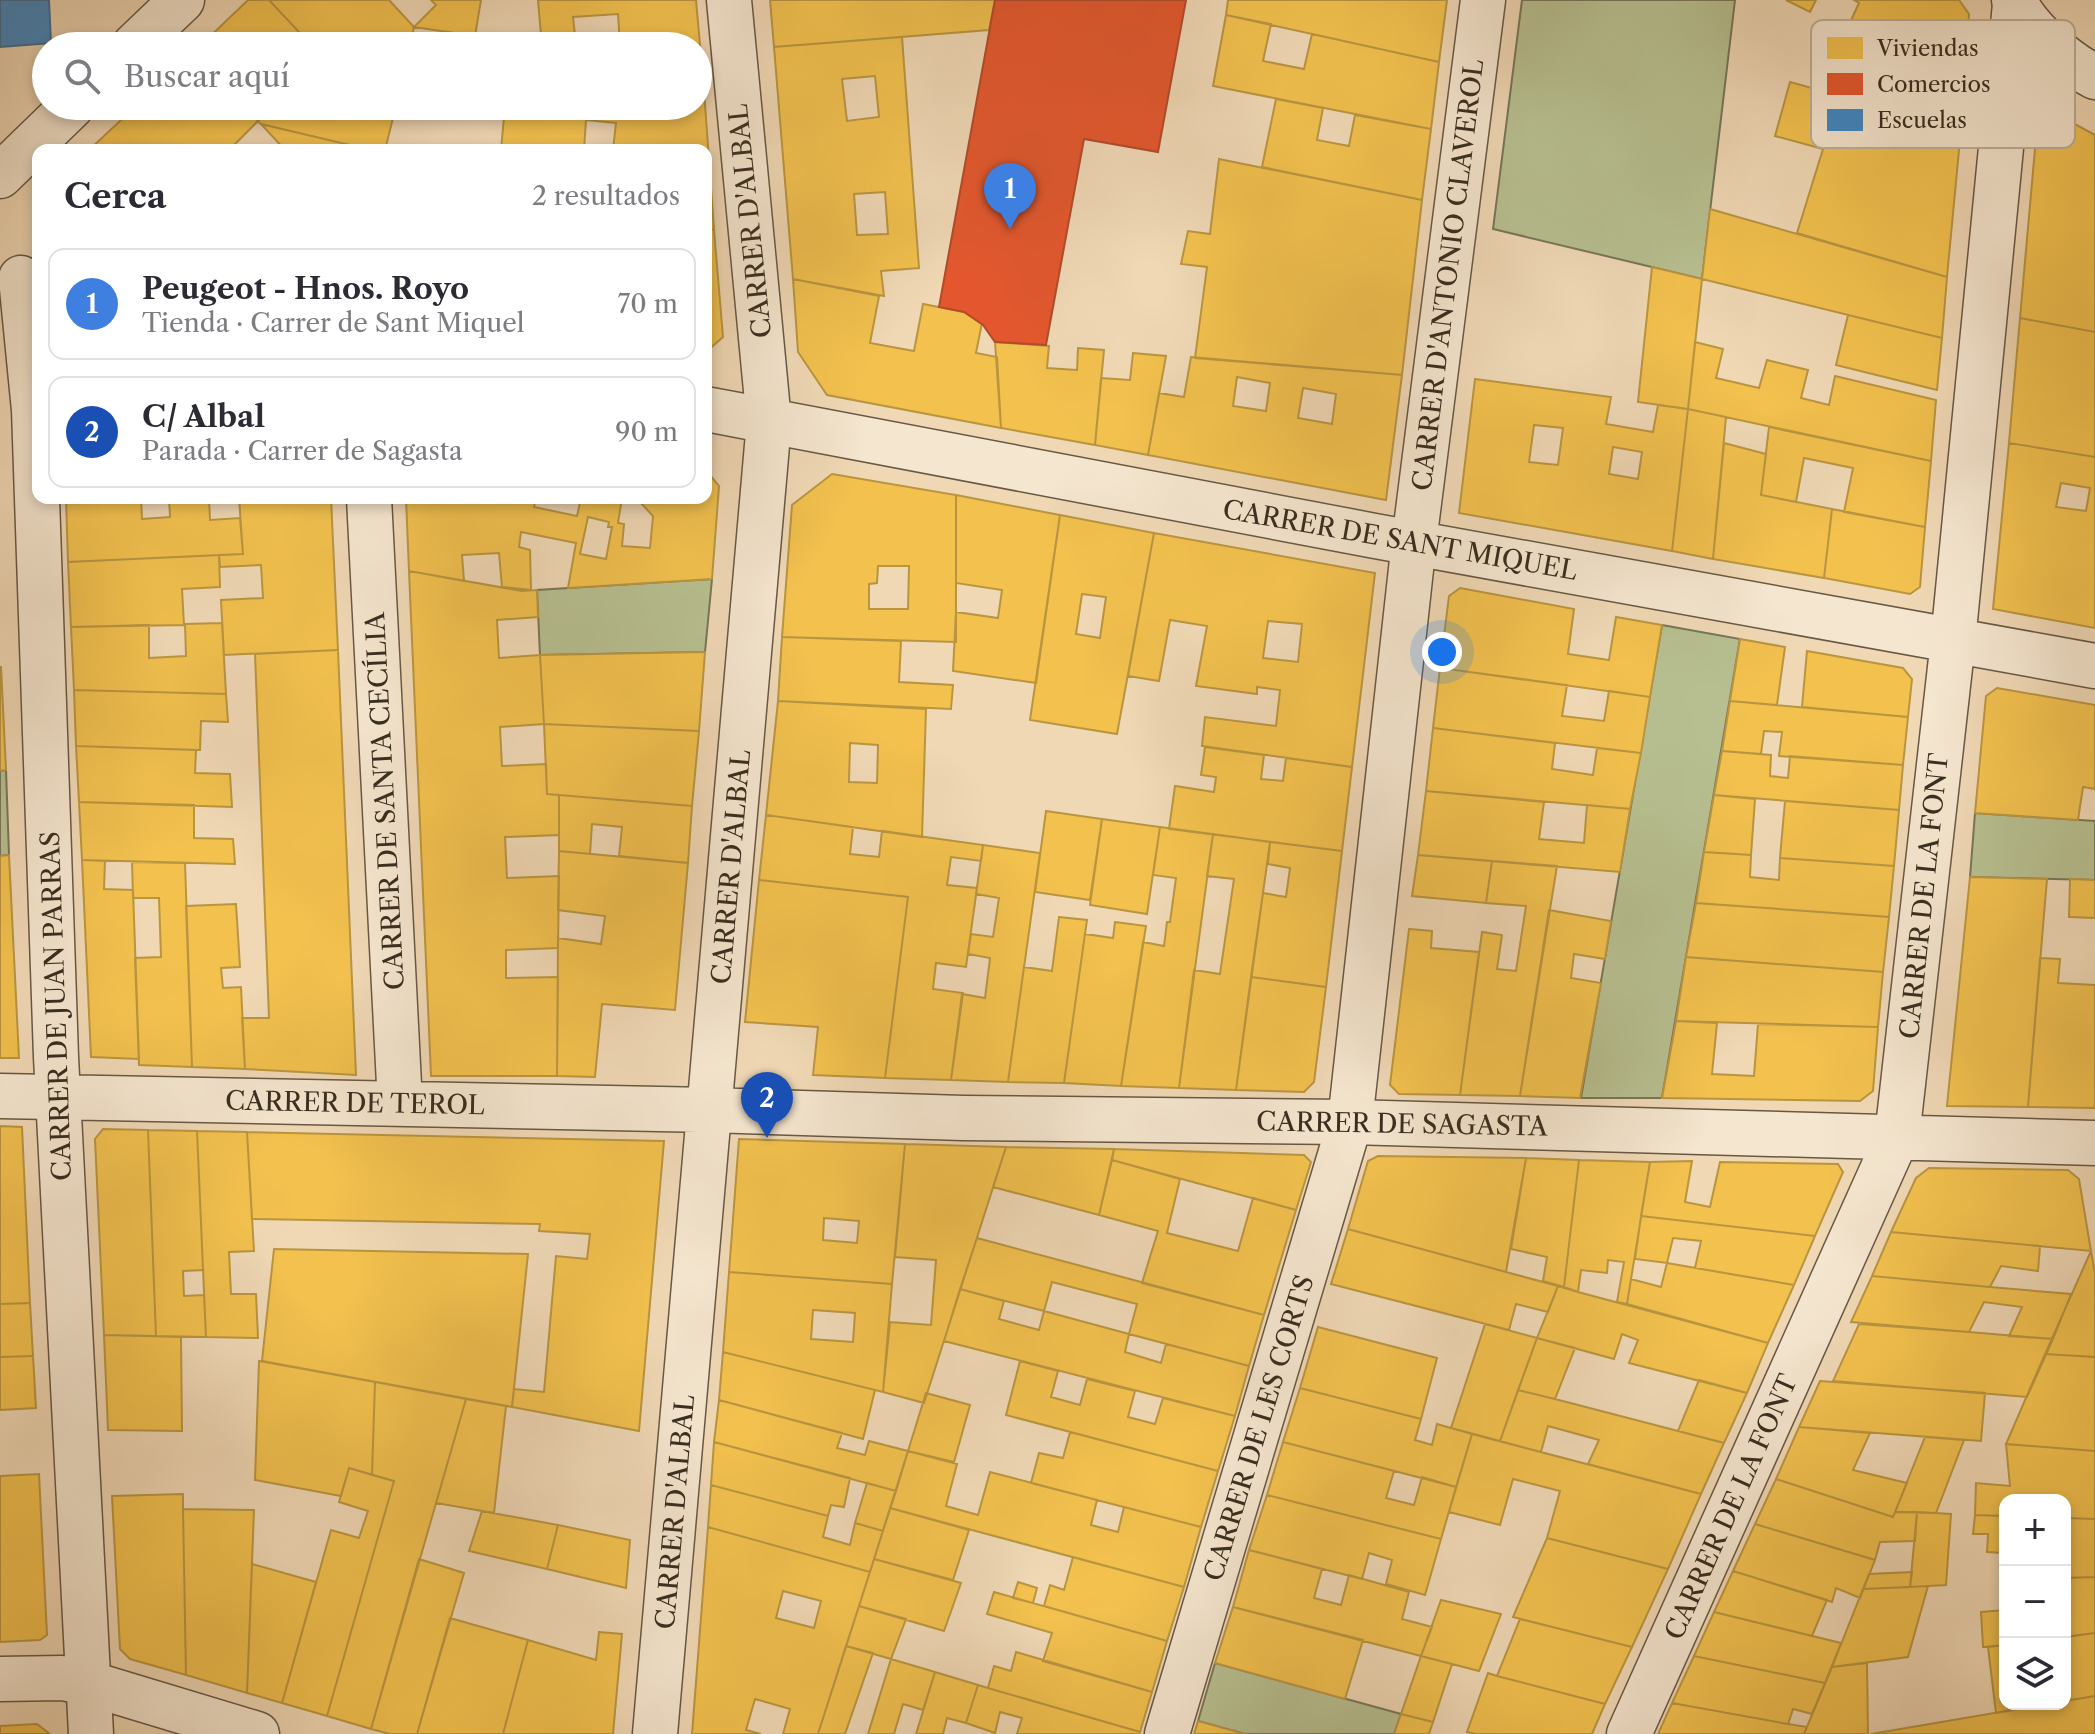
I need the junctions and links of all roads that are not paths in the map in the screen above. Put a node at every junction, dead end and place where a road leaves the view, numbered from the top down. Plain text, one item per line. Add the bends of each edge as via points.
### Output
1 (182, 0) edge
2 (729, 0) edge
3 (1483, 0) edge
4 (2015, 2) edge
5 (2030, 20) edge
6 (149, 32) edge
7 (2075, 66) edge
8 (2095, 77) edge
9 (58, 120) edge
10 (33, 144) edge
11 (32, 145) edge
12 (2001, 148) edge
13 (0, 176) edge
14 (20, 272) edge
15 (32, 390) edge
16 (712, 410) edge
17 (769, 422) junction
18 (37, 504) edge
19 (369, 504) edge
20 (1414, 542) junction
21 (1953, 641) junction
22 (2095, 666) edge
23 (0, 1096) edge
24 (58, 1097) junction
25 (400, 1104) junction
26 (710, 1110) junction
27 (1350, 1122) junction
28 (1897, 1137) junction
29 (2095, 1143) edge
30 (0, 1679) edge
31 (88, 1683) junction
32 (91, 1734) edge
33 (257, 1734) edge
34 (655, 1734) edge
35 (1167, 1734) edge
36 (1629, 1734) edge

1 - 6 street
2 - 17 street, CARRER D'ALBAL
3 - 20 street, CARRER D'ANTONIO CLAVEROL
4 - 5 street
7 - 8 street
9 - 10 street
11 - 13 street
12 - 21 street, CARRER DE LA FONT
14 - 15 street, CARRER DE JUAN PARRAS
16 - 17 street, CARRER DE SANT MIQUEL
17 - 20 street, CARRER DE SANT MIQUEL
17 - 26 street, CARRER D'ALBAL
18 - 24 street, CARRER DE JUAN PARRAS
19 - 25 street, CARRER DE SANTA CECÍLIA
20 - 21 street, CARRER DE SANT MIQUEL
20 - 27 street, CARRER D'ANTONIO CLAVEROL
21 - 22 street, CARRER DE SANT MIQUEL
21 - 28 street, CARRER DE LA FONT
23 - 24 street, CARRER DE TEROL
24 - 25 street, CARRER DE TEROL
24 - 31 street, CARRER DE JUAN PARRAS
25 - 26 street, CARRER DE TEROL
26 - 27 street, CARRER DE SAGASTA
26 - 34 street, CARRER D'ALBAL
27 - 28 street, CARRER DE SAGASTA
27 - 35 street, CARRER DE LES CORTS
28 - 29 street, CARRER DE SAGASTA
28 - 36 street, CARRER DE LA FONT
30 - 31 street
31 - 32 street, CARRER DE JUAN PARRAS
31 - 33 street

